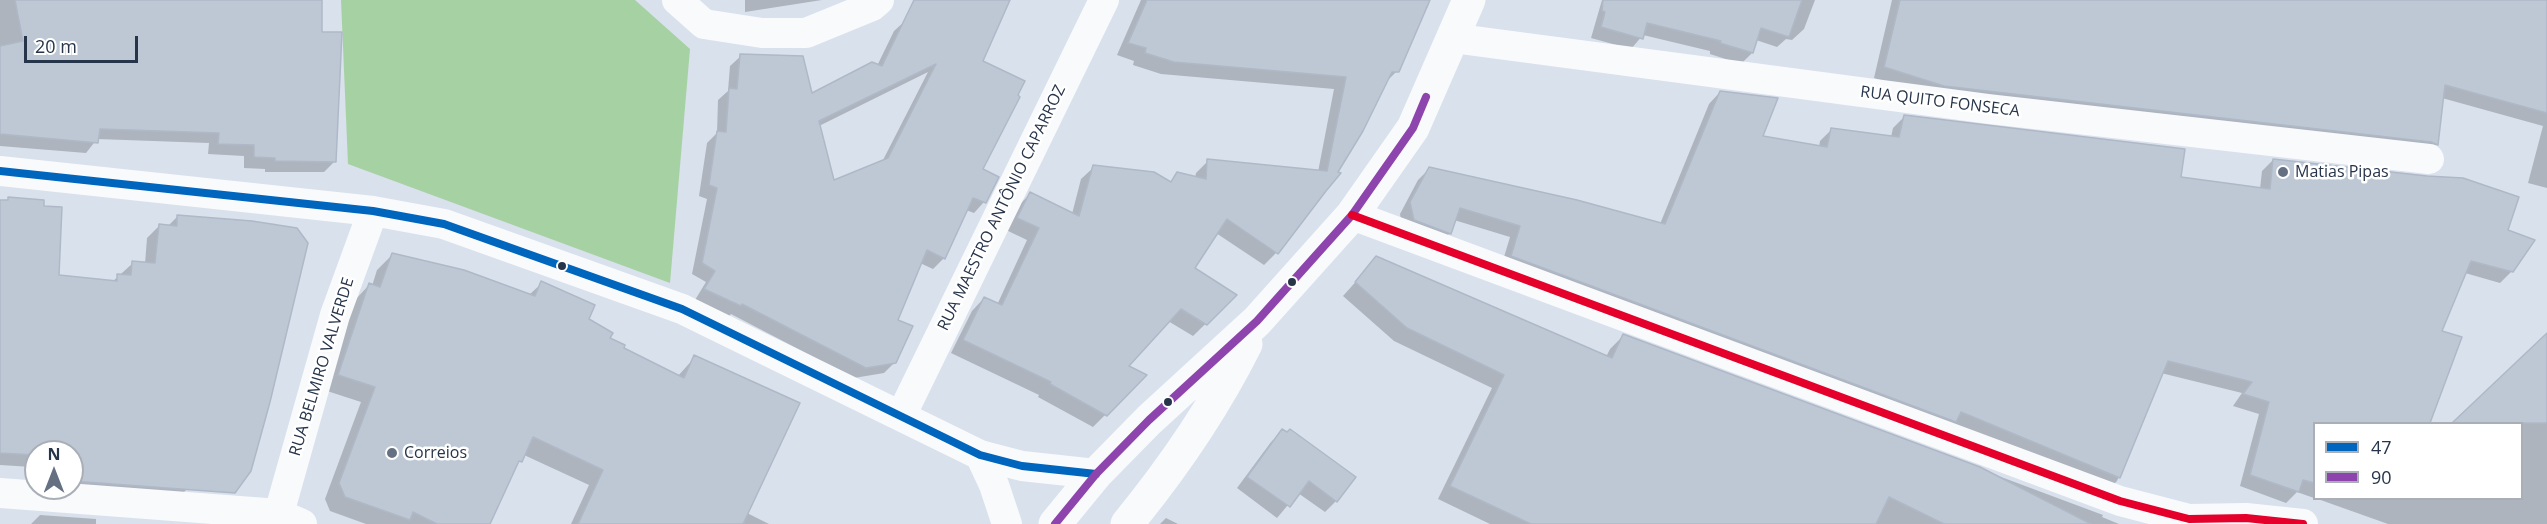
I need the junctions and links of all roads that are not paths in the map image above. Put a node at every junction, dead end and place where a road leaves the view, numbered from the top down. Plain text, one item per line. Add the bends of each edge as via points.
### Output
1 (677, 0) edge
2 (879, 0) edge
3 (1104, 0) edge
4 (1469, 0) edge
5 (1452, 38) junction
6 (2429, 159) dead end
7 (0, 171) edge
8 (373, 211) junction
9 (1352, 215) junction
10 (1257, 321) junction
11 (901, 416) junction
12 (980, 454) junction
13 (1096, 474) junction
14 (1160, 483) junction
15 (0, 493) edge
16 (286, 520) edge
17 (2245, 521) edge
18 (1006, 524) edge
19 (1055, 524) edge
20 (1127, 524) edge
21 (1150, 524) edge
22 (2303, 524) edge

1 - 2 street via 704,24 762,33 806,33
3 - 11 street, RUA MAESTRO ANTÔNIO CAPARROZ
4 - 5 main road
5 - 6 street, RUA QUITO FONSECA via 2000,110
5 - 9 main road via 1413,128
7 - 8 street
8 - 11 street via 444,224 682,309
8 - 16 street, RUA BELMIRO VALVERDE via 335,315
9 - 10 main road
9 - 17 street via 2120,501 2189,519
10 - 13 main road
10 - 14 main road via 1238,360
11 - 12 street
12 - 13 street via 1022,466
12 - 18 street
13 - 19 main road
14 - 20 main road
14 - 21 main road
15 - 16 street
17 - 22 street

